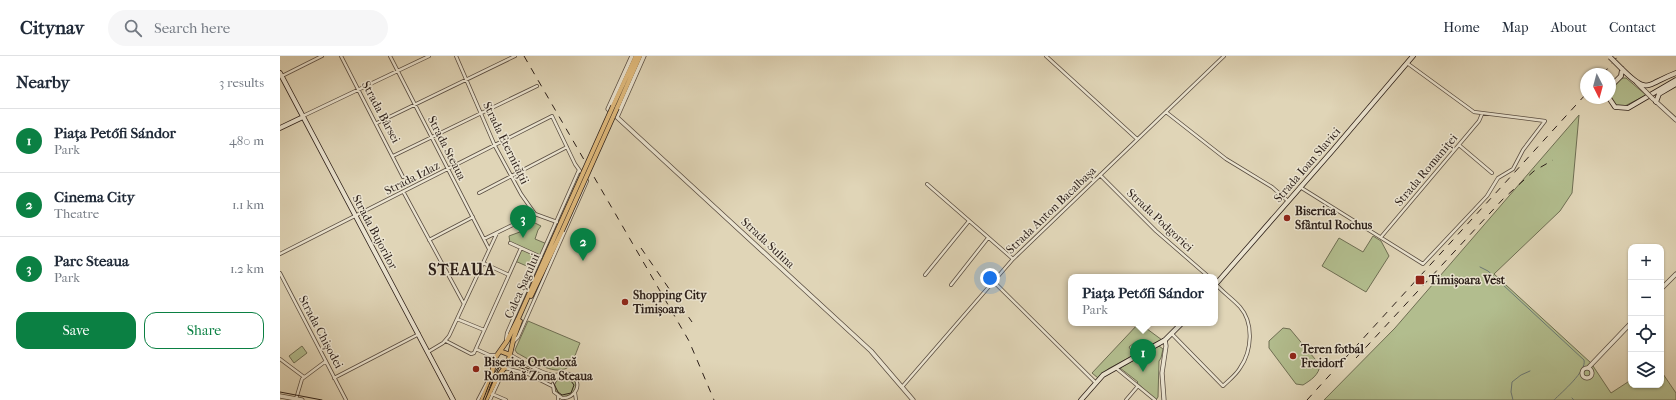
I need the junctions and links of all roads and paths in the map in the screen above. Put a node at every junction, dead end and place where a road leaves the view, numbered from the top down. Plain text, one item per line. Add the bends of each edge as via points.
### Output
1 (322, 56) edge
2 (341, 56) edge
3 (390, 56) edge
4 (429, 56) edge
5 (456, 56) edge
6 (515, 56) edge
7 (632, 56) edge
8 (636, 56) edge
9 (640, 56) edge
10 (644, 56) edge
11 (1046, 56) edge
12 (1224, 56) edge
13 (1413, 56) edge
14 (1609, 56) edge
15 (1407, 63) junction
16 (1622, 69) junction
17 (398, 72) junction
18 (1676, 73) edge
19 (281, 74) edge
20 (1621, 76) junction
21 (1630, 76) junction
22 (466, 79) junction
23 (1676, 80) edge
24 (1616, 81) edge
25 (1636, 82) junction
26 (1676, 84) edge
27 (537, 86) dead end
28 (359, 90) junction
29 (1657, 102) junction
30 (1612, 104) edge
31 (415, 105) junction
32 (615, 107) junction
33 (1166, 112) junction
34 (480, 113) junction
35 (1482, 114) junction
36 (303, 116) junction
37 (617, 117) junction
38 (1676, 120) edge
39 (377, 123) junction
40 (280, 128) edge
41 (432, 137) junction
42 (1137, 139) junction
43 (1459, 145) junction
44 (495, 146) junction
45 (567, 147) junction
46 (393, 156) junction
47 (448, 170) junction
48 (579, 170) junction
49 (1492, 173) dead end
50 (1100, 175) junction
51 (511, 176) junction
52 (403, 177) dead end
53 (927, 184) dead end
54 (1300, 188) junction
55 (404, 192) junction
56 (479, 193) dead end
57 (568, 196) junction
58 (578, 201) junction
59 (1289, 201) junction
60 (535, 214) junction
61 (356, 216) junction
62 (473, 217) junction
63 (968, 221) junction
64 (556, 222) junction
65 (560, 230) junction
66 (497, 233) junction
67 (1381, 237) junction
68 (988, 238) junction
69 (484, 239) junction
70 (429, 240) junction
71 (510, 243) dead end
72 (521, 248) junction
73 (489, 249) junction
74 (280, 254) edge
75 (541, 257) junction
76 (1013, 259) junction
77 (483, 263) junction
78 (280, 273) edge
79 (1206, 274) edge
80 (1676, 274) edge
81 (925, 275) dead end
82 (509, 276) junction
83 (993, 281) junction
84 (1218, 281) edge
85 (951, 285) dead end
86 (1664, 286) edge
87 (1218, 287) edge
88 (464, 304) junction
89 (457, 319) junction
90 (1179, 326) edge
91 (1628, 326) edge
92 (484, 330) junction
93 (419, 334) junction
94 (1172, 334) junction
95 (1165, 340) junction
96 (446, 341) junction
97 (507, 341) junction
98 (512, 343) junction
99 (476, 349) junction
100 (500, 351) junction
101 (428, 352) junction
102 (489, 355) junction
103 (496, 355) junction
104 (510, 355) junction
105 (280, 359) edge
106 (326, 361) junction
107 (494, 361) junction
108 (505, 368) junction
109 (1116, 368) junction
110 (1590, 370) dead end
111 (492, 373) junction
112 (558, 375) junction
113 (304, 377) junction
114 (334, 378) junction
115 (1096, 383) junction
116 (552, 386) junction
117 (1138, 386) junction
118 (902, 387) junction
119 (575, 393) junction
120 (492, 394) junction
121 (280, 396) edge
122 (558, 396) junction
123 (565, 398) edge
124 (296, 399) junction
125 (302, 400) edge
126 (346, 400) edge
127 (453, 400) edge
128 (478, 400) edge
129 (482, 400) edge
130 (486, 400) edge
131 (490, 400) edge
132 (506, 400) edge
133 (558, 400) edge
134 (571, 400) edge
135 (576, 400) edge
136 (913, 400) edge
137 (1081, 400) edge
138 (1126, 400) edge
139 (1155, 400) edge
140 (1164, 400) edge

1 - 19 street
2 - 28 street, Strada Bârsei
3 - 17 street, Strada Steaua
4 - 17 street
5 - 22 street, Strada Eternității
6 - 22 street
7 - 37 street, Strada Sulina via 608,109
8 - 32 main road, Calea Șagului
9 - 32 main road, Calea Șagului
10 - 37 street
11 - 42 street
12 - 33 street, Strada Anton Bacalbașa
13 - 15 main road, Strada Ioan Slavici
14 - 16 main road, bridge
15 - 35 street via 1469,110
15 - 54 main road, Strada Ioan Slavici
16 - 20 main road
16 - 21 main road
17 - 28 street
17 - 31 street, Strada Steaua
18 - 25 main road via 1650,86
19 - 36 main road, Strada Bujorilor
20 - 21 main road
20 - 24 main road
21 - 25 main road
22 - 31 street
22 - 34 street, Strada Eternității
23 - 30 main road via 1628,108 1614,107
25 - 29 street, bridge
26 - 29 main road via 1659,94
27 - 34 street
28 - 36 street
28 - 39 street, Strada Bârsei
29 - 38 street
31 - 39 street
31 - 41 street, Strada Steaua
32 - 65 main road, Calea Șagului, bridge
33 - 42 street, Strada Anton Bacalbașa
33 - 59 street via 1226,159 1272,187
34 - 41 street
34 - 44 street, Strada Eternității
35 - 43 street, Strada Romaniței via 1480,121
35 - 67 street via 1545,121 1513,168 1498,178 1487,196 1423,264
36 - 40 main road
36 - 61 main road, Strada Bujorilor
37 - 118 street, Strada Sulina via 866,347
39 - 46 street, Strada Bârsei
41 - 46 street
41 - 47 street, Strada Steaua
42 - 50 street, Strada Anton Bacalbașa
43 - 49 street
43 - 67 street, Strada Romaniței
44 - 45 street, Strada Izlaz via 552,116
44 - 47 street, Strada Izlaz
44 - 51 street, Strada Eternității
45 - 48 street
45 - 51 street
46 - 52 street, Strada Bârsei
47 - 55 street, Strada Izlaz
47 - 62 street, Strada Steaua
48 - 57 street, Calea Șagului
48 - 58 street, Calea Șagului via 587,181
50 - 76 street, Strada Anton Bacalbașa
50 - 79 street, Strada Podgoriei via 1156,231
51 - 56 street
51 - 60 street, Strada Eternității
53 - 63 street
54 - 59 main road, Strada Ioan Slavici
54 - 67 street
55 - 61 street, Strada Izlaz
55 - 70 street
57 - 58 street via 576,194
57 - 64 street, Calea Șagului
58 - 98 street, Calea Șagului via 518,337
59 - 84 main road, Strada Ioan Slavici
60 - 64 street
60 - 66 street
61 - 74 street, Strada Izlaz
61 - 93 main road, Strada Bujorilor
62 - 69 street, Strada Steaua
62 - 70 street
63 - 68 street
63 - 81 street
64 - 75 street, Calea Șagului
65 - 97 main road, Calea Șagului
65 - 98 main road, Calea Șagului via 517,326
66 - 69 street
66 - 73 street
68 - 76 street
68 - 85 street
69 - 73 street, Strada Steaua
70 - 88 street
71 - 72 street
72 - 75 street
72 - 82 street
73 - 77 street
75 - 97 street, Calea Șagului via 507,332
76 - 83 street, Strada Anton Bacalbașa
77 - 82 street
77 - 88 street
78 - 106 street, Strada Chișodei
80 - 86 street
82 - 92 street
83 - 115 street
83 - 118 street, Strada Anton Bacalbașa
87 - 94 street via 1242,310 1250,333 1244,363 1238,372 1223,386
88 - 89 street
89 - 92 street
89 - 96 street
90 - 94 main road
91 - 110 street
92 - 99 street
93 - 101 main road, Strada Bujorilor
93 - 114 street
94 - 95 main road
95 - 109 main road
95 - 140 street via 1162,378
96 - 99 street via 471,354
96 - 101 street
97 - 100 main road, Calea Șagului
98 - 104 main road, Calea Șagului
99 - 102 street
100 - 103 main road, Calea Șagului
100 - 104 main road
101 - 127 main road, Strada Bujorilor
102 - 103 street
102 - 107 street
103 - 107 main road, Calea Șagului
104 - 108 main road, Calea Șagului
104 - 112 street via 550,375
105 - 113 street
106 - 113 street
106 - 114 street, Strada Chișodei
107 - 108 main road
107 - 111 main road, Calea Șagului
108 - 116 street via 528,374
108 - 120 street, Calea Șagului
108 - 130 main road, Calea Șagului
109 - 115 main road
109 - 117 street
111 - 128 street, Calea Șagului
111 - 129 main road, Calea Șagului
112 - 116 street
112 - 119 street via 573,376 577,384
113 - 124 street
114 - 126 street, Strada Chișodei
115 - 137 main road
116 - 122 street
117 - 138 street
117 - 139 street
118 - 136 street, Strada Sulina
119 - 123 street
119 - 135 street
120 - 131 street, Calea Șagului
120 - 132 street
121 - 124 street
122 - 123 street
122 - 133 street
123 - 134 street
124 - 125 street

